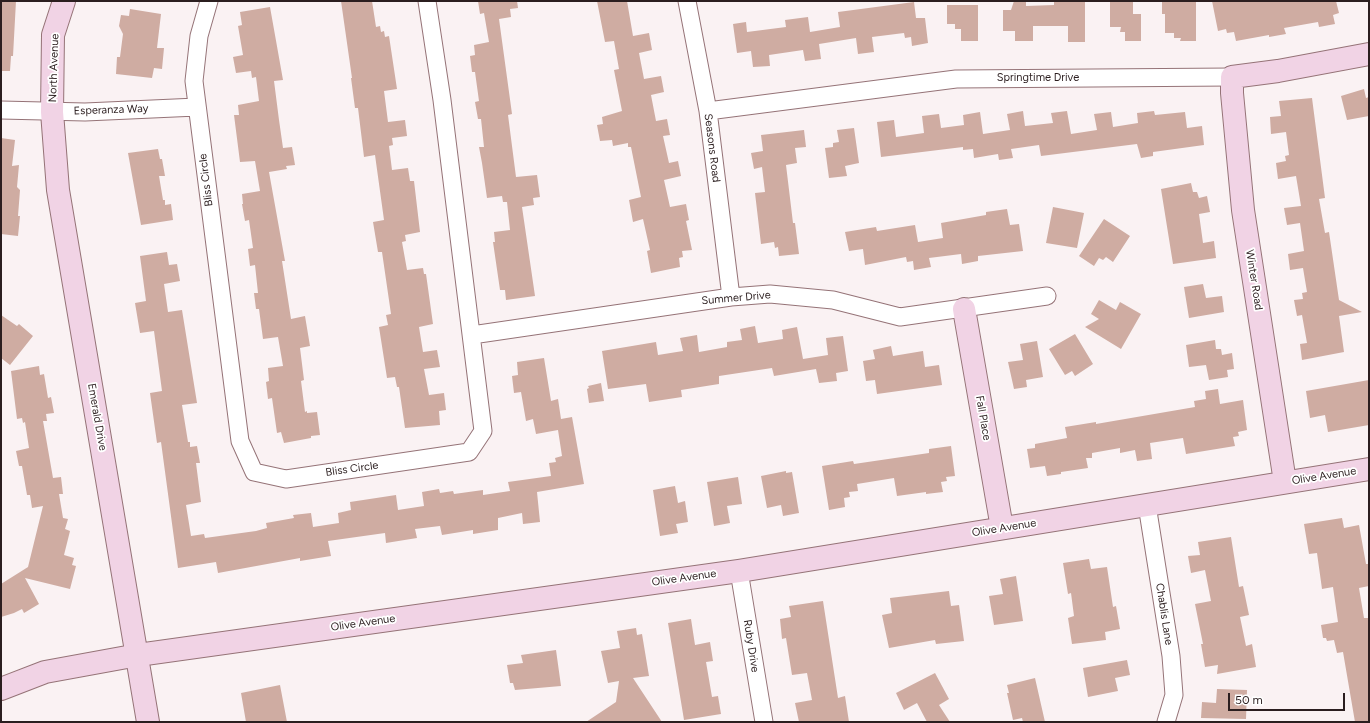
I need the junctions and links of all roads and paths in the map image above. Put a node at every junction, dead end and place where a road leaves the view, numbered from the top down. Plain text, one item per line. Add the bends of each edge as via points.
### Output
1 (64, 1) edge
2 (209, 1) edge
3 (427, 1) edge
4 (687, 1) edge
5 (1369, 54) edge
6 (1232, 77) junction
7 (197, 107) junction
8 (1, 110) edge
9 (708, 111) junction
10 (52, 112) junction
11 (1047, 296) dead end
12 (731, 297) junction
13 (964, 309) junction
14 (472, 335) junction
15 (1369, 469) edge
16 (1285, 482) junction
17 (1147, 505) junction
18 (1002, 528) junction
19 (739, 571) junction
20 (138, 655) junction
21 (1, 689) edge
22 (148, 722) edge
23 (764, 722) edge
24 (1166, 722) edge

1 - 10 main road, North Avenue via 53,35
2 - 7 street, Bliss Circle via 200,36 194,82
3 - 14 street, Bliss Circle
4 - 9 street, Seasons Road
5 - 6 main road, Springtime Drive
6 - 9 street, Springtime Drive via 956,79
6 - 16 main road, Winter Road via 1243,210
7 - 10 street, Esperanza Way
7 - 14 street, Bliss Circle via 240,441 254,472 286,479 470,452 483,431
8 - 10 street, Esperanza Way
9 - 12 street, Seasons Road
10 - 20 main road, Emerald Drive via 58,190
11 - 13 street, Summer Drive
12 - 13 street, Summer Drive via 770,294 833,300 900,317
12 - 14 street, Summer Drive
13 - 18 main road, Fall Place
15 - 16 main road, Olive Avenue
16 - 17 main road, Olive Avenue
17 - 18 main road, Olive Avenue
17 - 24 street, Chablis Lane via 1171,656 1174,695
18 - 19 main road, Olive Avenue
19 - 20 main road, Olive Avenue
19 - 23 street, Ruby Drive
20 - 21 main road, Olive Avenue via 45,672
20 - 22 main road, Emerald Drive

